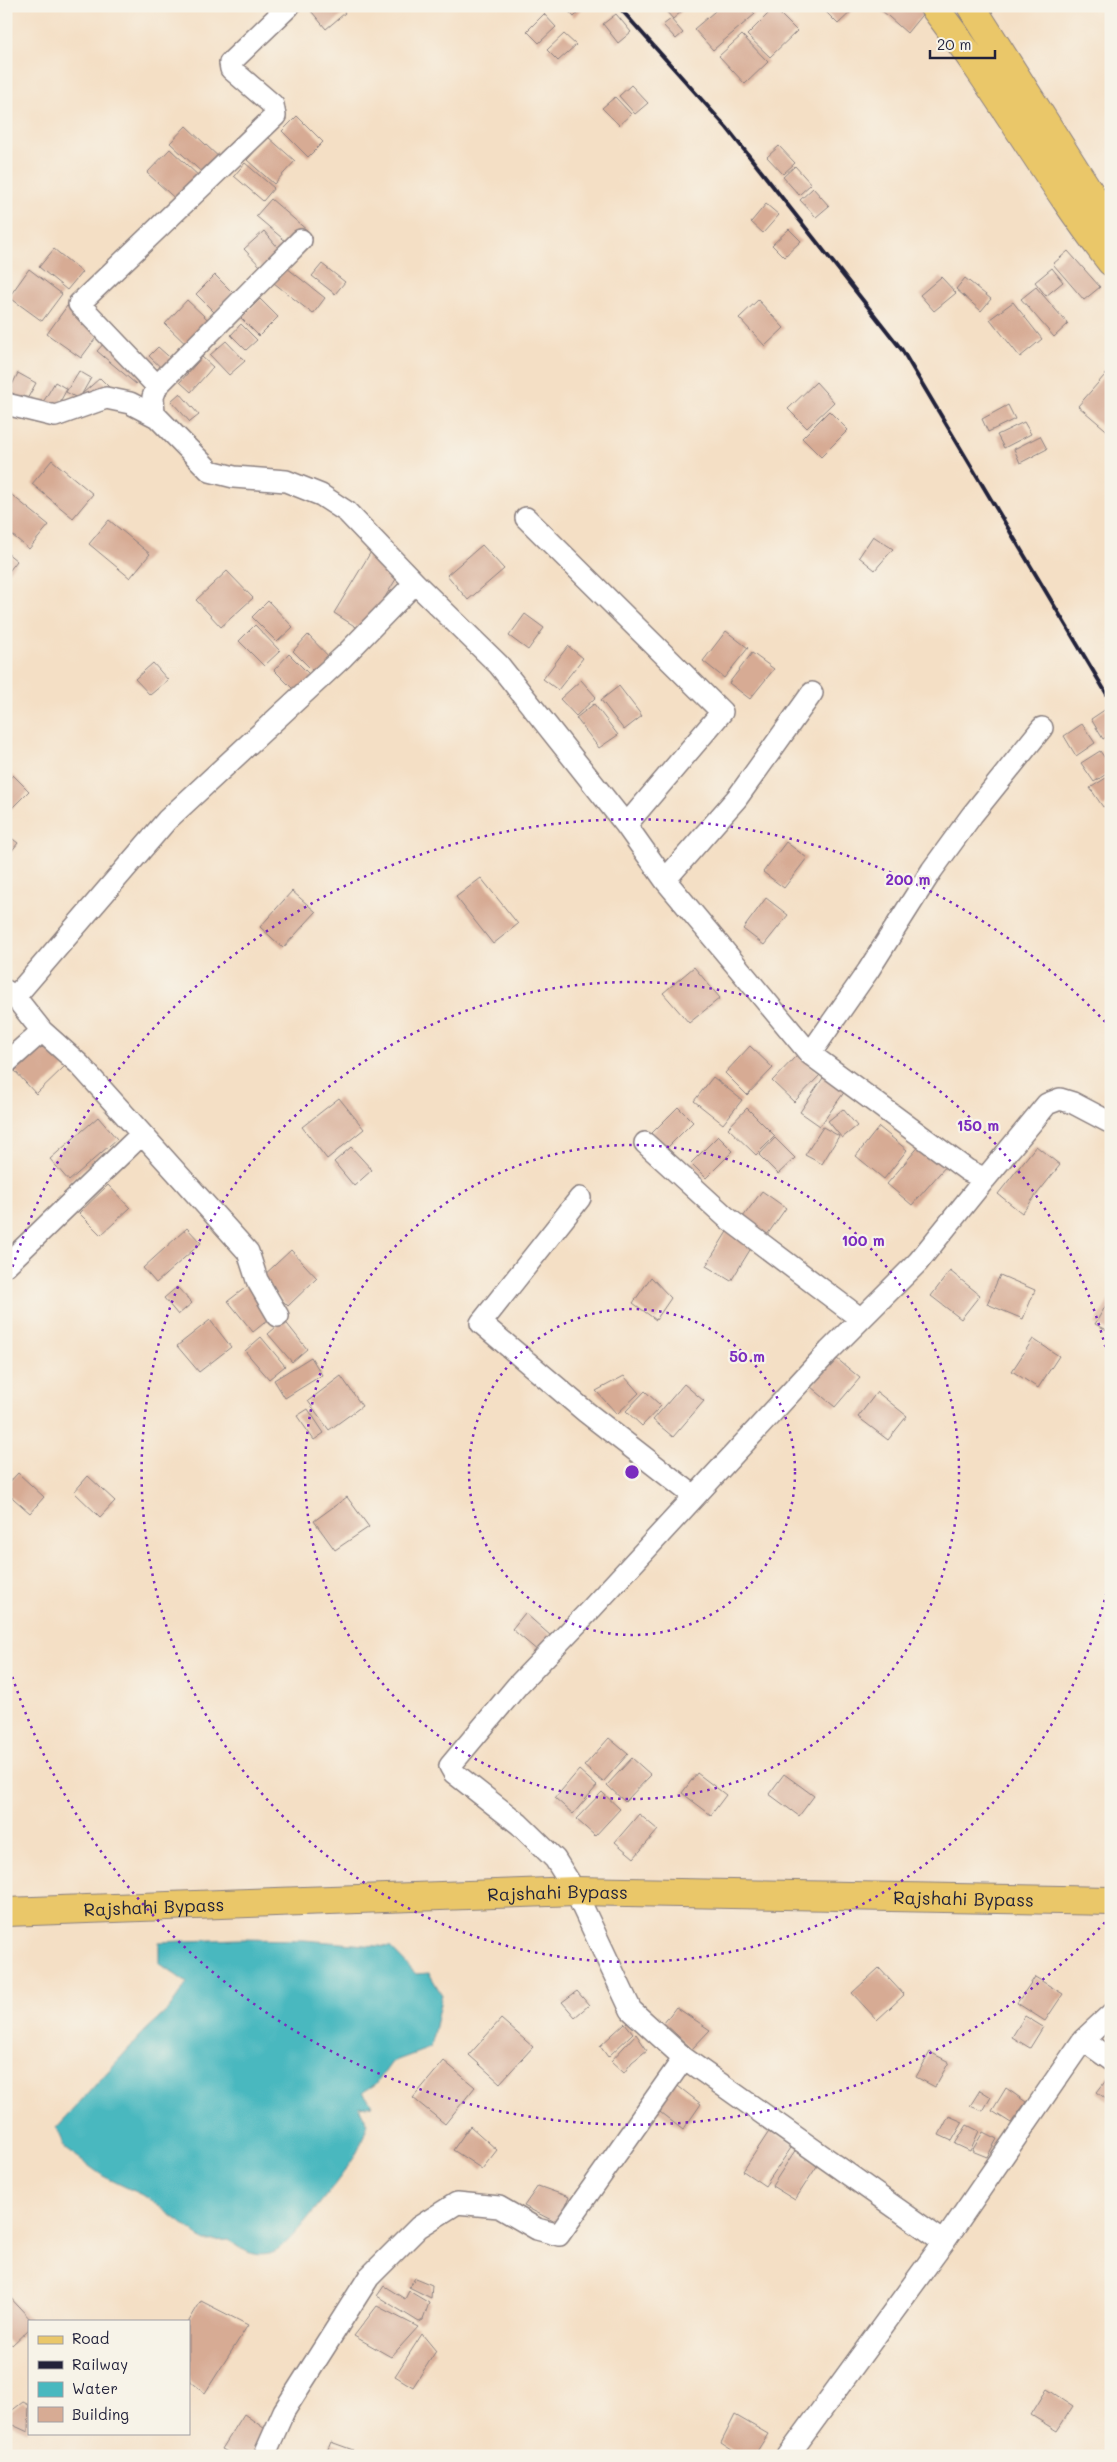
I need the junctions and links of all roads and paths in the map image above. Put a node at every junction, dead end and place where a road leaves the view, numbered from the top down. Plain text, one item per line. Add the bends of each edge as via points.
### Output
1 (289, 6) edge
2 (933, 6) edge
3 (971, 6) edge
4 (1111, 226) edge
5 (301, 240) dead end
6 (1111, 262) edge
7 (157, 386) junction
8 (6, 404) edge
9 (154, 415) junction
10 (526, 518) dead end
11 (415, 583) junction
12 (812, 693) dead end
13 (1042, 728) dead end
14 (626, 825) junction
15 (666, 880) junction
16 (10, 994) edge
17 (42, 1031) junction
18 (810, 1054) junction
19 (6, 1063) edge
20 (1111, 1123) edge
21 (142, 1134) junction
22 (645, 1143) dead end
23 (985, 1179) junction
24 (580, 1198) dead end
25 (6, 1264) edge
26 (278, 1316) dead end
27 (861, 1319) junction
28 (694, 1496) junction
29 (575, 1891) junction
30 (1111, 1901) edge
31 (6, 1912) edge
32 (1111, 2014) edge
33 (1083, 2040) junction
34 (684, 2058) junction
35 (1111, 2060) edge
36 (944, 2242) junction
37 (264, 2456) edge
38 (788, 2456) edge

1 - 7 street via 230,64 230,69 273,105 275,116 79,304
2 - 6 main road via 961,41
3 - 4 main road
5 - 7 street
7 - 9 street via 153,397
8 - 9 street via 55,416 106,398 130,403
9 - 11 street via 210,470 234,477 286,481 321,495 347,512
10 - 14 street via 722,712
11 - 14 street via 499,665
11 - 16 street via 343,657 167,820
12 - 15 street via 737,798
13 - 18 street via 932,870
14 - 15 street
15 - 18 street
16 - 17 street
17 - 19 street
17 - 21 street via 79,1064
18 - 23 street via 967,1170
20 - 23 street via 1060,1099 1048,1104
21 - 25 street
21 - 26 street via 248,1252 257,1280
22 - 27 street via 726,1218
23 - 27 street via 918,1262
24 - 28 street via 481,1323 586,1412
27 - 28 street
28 - 29 street via 517,1686 450,1766 454,1773 518,1824 555,1859
29 - 30 main road, Rajshahi Bypass
29 - 31 main road, Rajshahi Bypass
29 - 34 street via 631,2010
32 - 33 street
33 - 35 street
33 - 36 street
34 - 36 street
34 - 37 street via 559,2235 537,2229 499,2207 457,2204 419,2227 369,2277 284,2411
36 - 38 street

